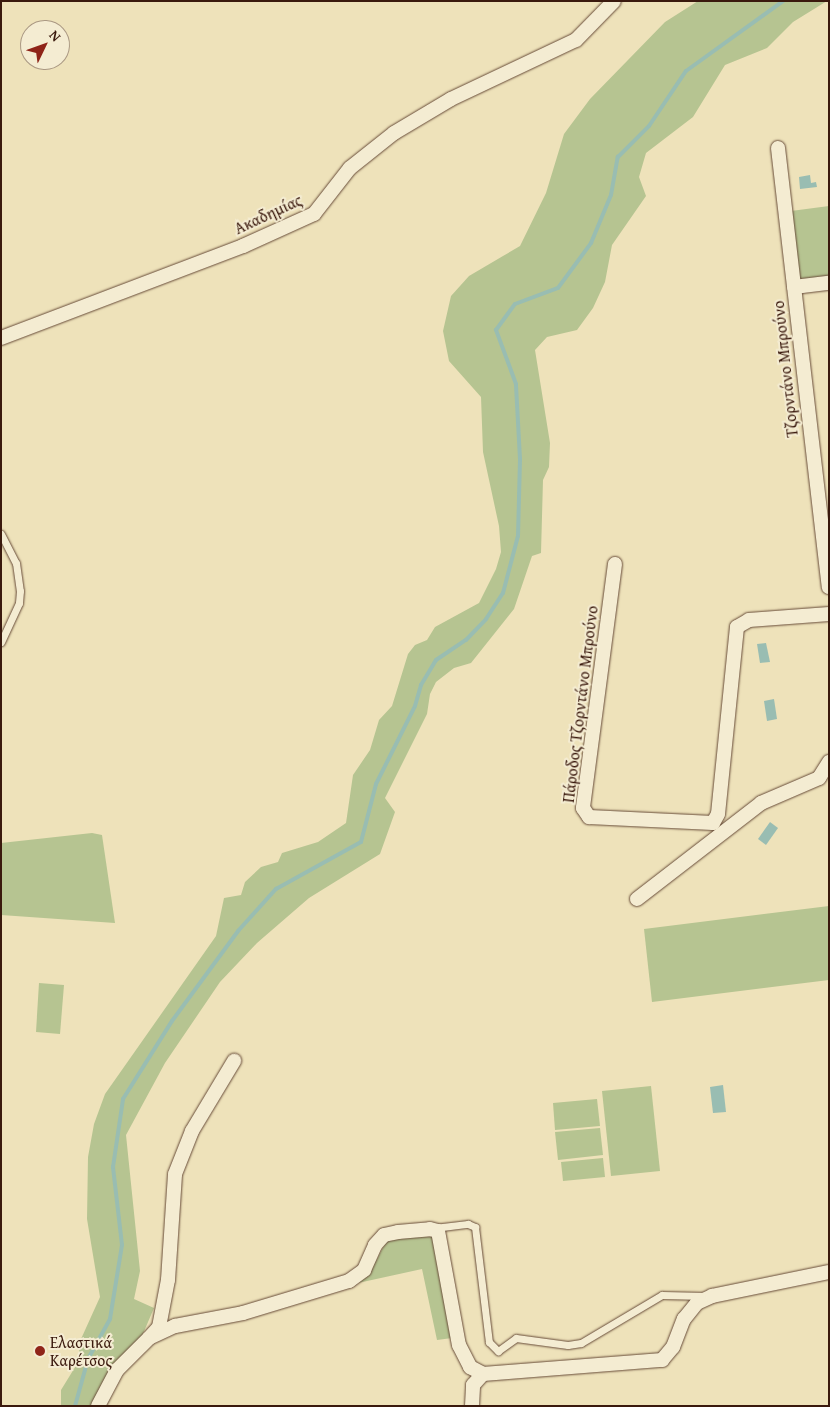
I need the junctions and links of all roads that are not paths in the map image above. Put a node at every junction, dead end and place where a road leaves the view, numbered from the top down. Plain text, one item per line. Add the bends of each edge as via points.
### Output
1 (614, 1) edge
2 (778, 148) dead end
3 (829, 283) edge
4 (794, 287) junction
5 (1, 338) edge
6 (1, 534) edge
7 (615, 564) dead end
8 (829, 587) edge
9 (829, 614) edge
10 (1, 642) edge
11 (829, 762) edge
12 (637, 899) dead end
13 (234, 1061) dead end
14 (430, 1229) junction
15 (829, 1272) edge
16 (712, 1296) junction
17 (150, 1338) junction
18 (483, 1374) junction
19 (98, 1406) edge
20 (472, 1406) edge

1 - 5 street, Ακαδημίας via 576,40 451,99 394,133 350,168 314,214 243,246
2 - 4 street, Τζορντάνο Μπρούνο
3 - 4 street
4 - 8 street, Τζορντάνο Μπρούνο
6 - 10 lane via 16,563 20,590 19,603
7 - 9 street, Πάροδος Τζορντάνο Μπρούνο via 582,808 589,817 714,823 718,814 737,627 749,620
11 - 12 street via 819,778 761,803
13 - 17 street via 192,1131 175,1174 167,1287 158,1327
14 - 16 lane via 470,1223 475,1227 489,1342 498,1351 516,1338 568,1345 581,1343 662,1295
14 - 17 street via 384,1235 375,1245 368,1264 350,1281 242,1313 175,1326
14 - 18 street via 441,1235 464,1360
15 - 16 street
16 - 18 street via 689,1310 673,1347 662,1360
17 - 19 street via 117,1370
18 - 20 street via 473,1385

